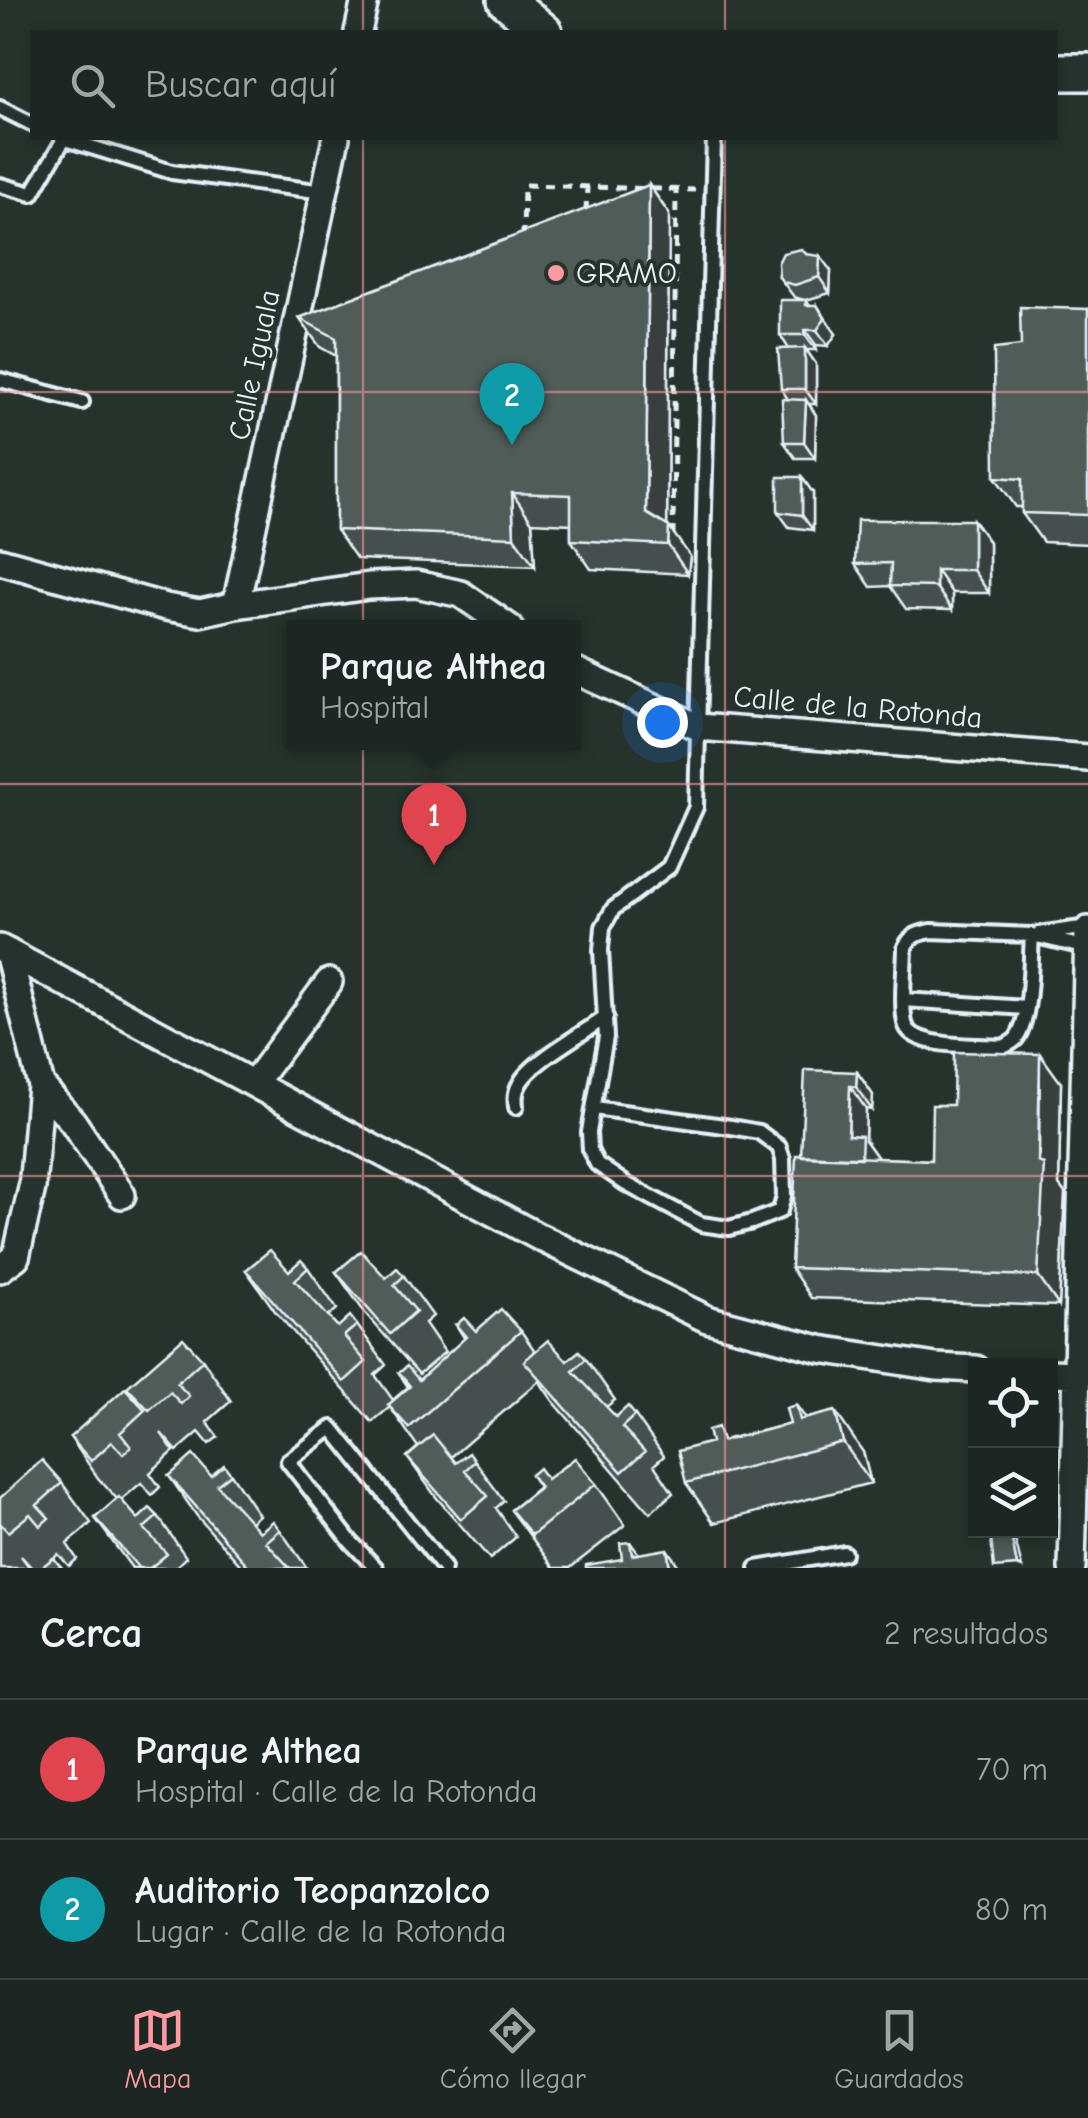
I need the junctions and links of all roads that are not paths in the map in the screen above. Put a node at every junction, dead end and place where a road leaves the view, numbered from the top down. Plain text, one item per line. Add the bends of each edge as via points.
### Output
1 (365, 0) edge
2 (506, 0) edge
3 (358, 30) edge
4 (542, 30) edge
5 (1058, 72) edge
6 (1088, 72) edge
7 (0, 108) edge
8 (30, 123) edge
9 (62, 140) edge
10 (69, 140) edge
11 (336, 140) edge
12 (714, 140) edge
13 (0, 185) edge
14 (324, 192) junction
15 (0, 380) edge
16 (82, 402) dead end
17 (0, 562) edge
18 (236, 605) junction
19 (498, 620) edge
20 (581, 673) edge
21 (698, 726) junction
22 (1088, 758) edge
23 (1088, 929) edge
24 (1032, 935) junction
25 (1088, 948) edge
26 (4, 950) edge
27 (329, 982) dead end
28 (904, 1000) junction
29 (1026, 1008) junction
30 (606, 1018) junction
31 (254, 1083) junction
32 (41, 1084) junction
33 (1086, 1088) edge
34 (516, 1107) dead end
35 (594, 1108) junction
36 (122, 1195) dead end
37 (0, 1269) edge
38 (968, 1369) edge
39 (1058, 1372) edge
40 (1083, 1373) edge
41 (844, 1553) dead end
42 (376, 1568) edge
43 (444, 1568) edge
44 (757, 1568) edge
45 (1072, 1568) edge

1 - 3 street
2 - 4 street
5 - 6 street
7 - 8 lane
9 - 13 lane via 32,194
10 - 14 lane via 172,172
11 - 14 street, Calle Iguala
12 - 21 lane
14 - 18 street, Calle Iguala
15 - 16 lane
17 - 18 street via 166,607 200,613
18 - 19 street via 416,584 460,594
20 - 21 street, Calle de la Rotonda
21 - 22 street, Calle de la Rotonda
21 - 30 lane via 696,807 669,867 613,909 603,928
23 - 24 lane
23 - 25 street
24 - 25 lane
24 - 28 lane via 918,933 905,947
24 - 29 lane
25 - 33 street
26 - 31 street
26 - 32 street
27 - 31 street
28 - 29 lane
28 - 29 lane via 904,1022 926,1042 1015,1042
30 - 34 lane via 533,1067 520,1081
30 - 35 lane
31 - 38 street via 539,1238 706,1319 820,1349
32 - 36 street
32 - 37 street via 32,1188 16,1257
33 - 40 street
35 - 35 lane via 759,1132 784,1159 780,1210 729,1228 701,1224 641,1192 597,1164 589,1132
39 - 40 street
40 - 45 street
41 - 44 lane
42 - 43 lane via 288,1461 332,1428

